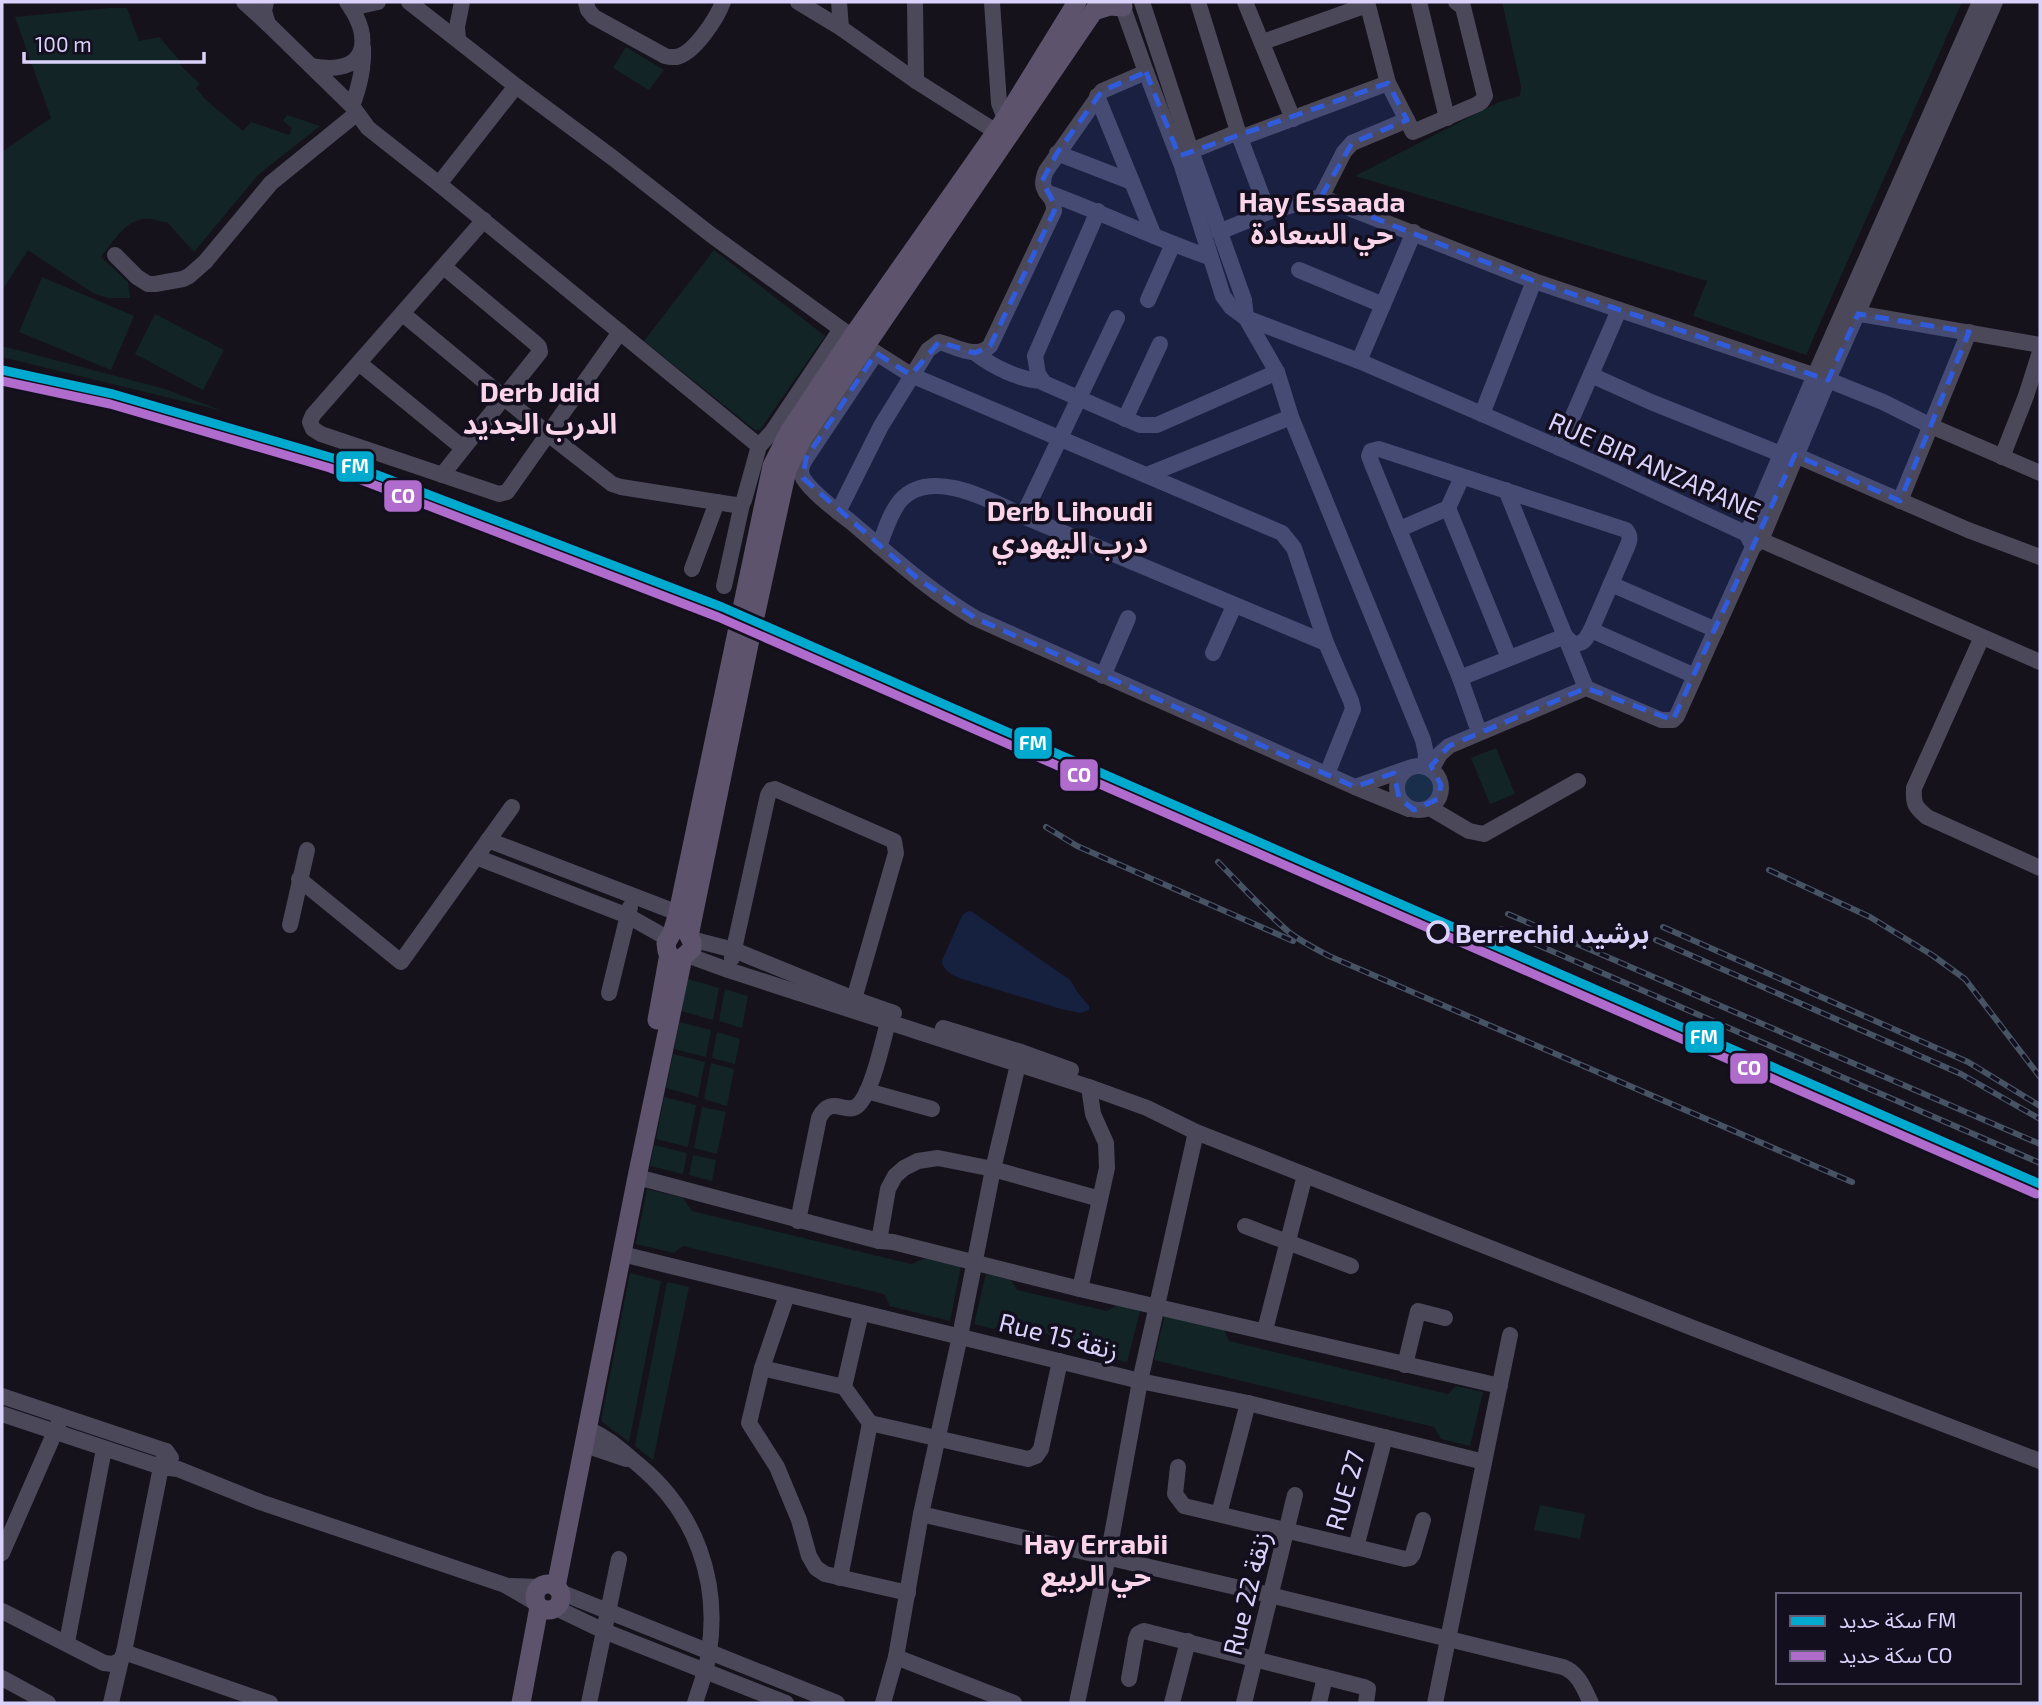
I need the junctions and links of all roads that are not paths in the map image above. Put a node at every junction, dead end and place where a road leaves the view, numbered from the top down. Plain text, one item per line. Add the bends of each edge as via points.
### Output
1 (244, 2) edge
2 (266, 2) edge
3 (377, 2) edge
4 (410, 2) edge
5 (462, 2) edge
6 (586, 2) edge
7 (723, 2) edge
8 (798, 2) edge
9 (839, 2) edge
10 (915, 2) edge
11 (992, 2) edge
12 (1198, 2) edge
13 (1245, 2) edge
14 (1419, 2) edge
15 (1456, 2) edge
16 (1980, 2) edge
17 (1995, 2) edge
18 (1129, 3) edge
19 (1367, 3) edge
20 (349, 5) edge
21 (1091, 5) edge
22 (268, 24) junction
23 (841, 28) junction
24 (458, 39) junction
25 (1263, 42) junction
26 (363, 45) junction
27 (313, 66) junction
28 (1146, 72) junction
29 (916, 81) junction
30 (1953, 81) junction
31 (1388, 83) junction
32 (516, 86) junction
33 (1097, 96) junction
34 (354, 110) junction
35 (1447, 118) junction
36 (1293, 119) junction
37 (1410, 126) junction
38 (1006, 129) junction
39 (1239, 135) junction
40 (1191, 152) junction
41 (1058, 153) junction
42 (1132, 182) junction
43 (439, 184) junction
44 (1046, 192) junction
45 (1321, 197) junction
46 (1098, 211) junction
47 (1268, 212) junction
48 (484, 220) junction
49 (1219, 232) junction
50 (1414, 232) junction
51 (1154, 236) junction
52 (1173, 244) junction
53 (115, 255) dead end
54 (1209, 257) junction
55 (444, 267) junction
56 (1299, 270) dead end
57 (1534, 281) junction
58 (1148, 300) dead end
59 (1383, 305) junction
60 (1619, 310) junction
61 (1851, 313) junction
62 (403, 314) junction
63 (1117, 318) dead end
64 (1246, 318) junction
65 (620, 332) junction
66 (1969, 332) junction
67 (859, 341) junction
68 (1160, 344) dead end
69 (2040, 345) edge
70 (2040, 352) edge
71 (975, 353) junction
72 (1359, 361) junction
73 (359, 363) junction
74 (1277, 372) junction
75 (911, 375) junction
76 (1591, 375) junction
77 (1821, 378) junction
78 (1042, 381) junction
79 (504, 397) junction
80 (1078, 398) junction
81 (2033, 399) edge
82 (1482, 414) junction
83 (1292, 417) junction
84 (1125, 419) junction
85 (1931, 426) junction
86 (548, 434) junction
87 (1059, 438) junction
88 (759, 446) junction
89 (463, 448) junction
90 (1559, 448) junction
91 (1788, 455) junction
92 (2002, 457) junction
93 (2040, 473) edge
94 (442, 475) junction
95 (1147, 475) junction
96 (1462, 477) junction
97 (1506, 490) junction
98 (1900, 501) junction
99 (717, 502) junction
100 (742, 503) junction
101 (1448, 508) junction
102 (838, 512) junction
103 (1023, 516) junction
104 (1400, 529) junction
105 (1754, 540) junction
106 (879, 545) junction
107 (2040, 557) edge
108 (692, 569) dead end
109 (1611, 584) junction
110 (724, 586) dead end
111 (1234, 606) junction
112 (1128, 618) dead end
113 (1591, 630) junction
114 (1716, 630) junction
115 (1564, 636) junction
116 (1982, 637) junction
117 (1326, 643) junction
118 (1213, 653) dead end
119 (1509, 658) junction
120 (2040, 662) edge
121 (1103, 676) junction
122 (1695, 676) junction
123 (1460, 678) junction
124 (1586, 688) junction
125 (1479, 732) junction
126 (1422, 768) junction
127 (1327, 774) junction
128 (1578, 780) dead end
129 (1354, 787) junction
130 (512, 807) dead end
131 (1430, 808) junction
132 (1409, 809) junction
133 (488, 840) junction
134 (307, 850) dead end
135 (476, 857) junction
136 (2040, 868) edge
137 (299, 879) junction
138 (633, 895) junction
139 (678, 913) junction
140 (628, 916) junction
141 (290, 925) dead end
142 (680, 945) junction
143 (734, 950) junction
144 (728, 970) junction
145 (609, 993) dead end
146 (853, 999) junction
147 (889, 1017) junction
148 (1019, 1058) junction
149 (1089, 1087) junction
150 (867, 1091) junction
151 (1147, 1108) junction
152 (932, 1110) dead end
153 (1196, 1132) junction
154 (993, 1169) junction
155 (1306, 1175) junction
156 (636, 1177) junction
157 (1100, 1199) junction
158 (798, 1221) junction
159 (1245, 1226) dead end
160 (879, 1241) junction
161 (1287, 1243) junction
162 (622, 1254) junction
163 (975, 1262) junction
164 (1351, 1266) dead end
165 (1080, 1289) junction
166 (788, 1295) junction
167 (1157, 1305) junction
168 (861, 1312) junction
169 (1445, 1318) dead end
170 (1265, 1330) junction
171 (1510, 1335) dead end
172 (960, 1336) junction
173 (1060, 1361) junction
174 (1405, 1365) junction
175 (762, 1368) junction
176 (1140, 1381) junction
177 (1500, 1386) junction
178 (844, 1387) junction
179 (2, 1396) edge
180 (1248, 1404) junction
181 (2, 1414) edge
182 (61, 1416) junction
183 (870, 1423) junction
184 (56, 1432) junction
185 (587, 1437) junction
186 (938, 1437) junction
187 (1385, 1437) junction
188 (104, 1449) junction
189 (166, 1451) junction
190 (2040, 1461) edge
191 (1484, 1462) junction
192 (160, 1467) junction
193 (1178, 1467) dead end
194 (178, 1469) junction
195 (1295, 1494) dead end
196 (921, 1514) junction
197 (1219, 1514) junction
198 (1423, 1520) dead end
199 (1286, 1531) junction
200 (1350, 1547) junction
201 (2, 1553) edge
202 (1108, 1557) junction
203 (619, 1559) dead end
204 (840, 1578) junction
205 (908, 1593) junction
206 (1270, 1595) junction
207 (548, 1597) junction
208 (2, 1611) edge
209 (608, 1612) junction
210 (604, 1631) junction
211 (1450, 1639) junction
212 (67, 1642) junction
213 (1188, 1642) junction
214 (709, 1652) junction
215 (122, 1656) junction
216 (896, 1657) junction
217 (1255, 1658) junction
218 (704, 1672) junction
219 (1325, 1677) junction
220 (1129, 1679) dead end
221 (3, 1680) edge
222 (1586, 1700) edge
223 (48, 1703) edge
224 (111, 1703) edge
225 (270, 1703) edge
226 (521, 1703) edge
227 (533, 1703) edge
228 (589, 1703) edge
229 (695, 1703) edge
230 (786, 1703) edge
231 (837, 1703) edge
232 (883, 1703) edge
233 (1014, 1703) edge
234 (1077, 1703) edge
235 (1172, 1703) edge
236 (1244, 1703) edge
237 (1319, 1703) edge
238 (1366, 1703) edge
239 (1436, 1703) edge

1 - 22 street
2 - 22 street
3 - 20 street
4 - 24 street
5 - 24 street
6 - 7 street via 594,17 665,56 676,57 701,37
8 - 23 street
9 - 23 street
10 - 29 street
11 - 38 street via 999,103
12 - 39 street
13 - 25 street
14 - 35 street
15 - 35 street via 1463,7 1485,90 1482,101
16 - 30 street
17 - 30 street
18 - 21 main road
18 - 28 street
18 - 40 street
19 - 25 street
19 - 31 street
20 - 26 street via 362,27
21 - 38 main road
22 - 27 street
23 - 29 street
24 - 32 street
25 - 36 street
26 - 27 street via 346,66
26 - 34 street
27 - 34 street
28 - 33 street
28 - 54 street via 1182,166
29 - 38 street
30 - 61 street
31 - 36 street
31 - 37 street
32 - 43 street
32 - 67 street
33 - 41 street
33 - 42 street
34 - 43 street via 368,128
34 - 53 street via 271,183 189,276 148,284
35 - 37 street
36 - 39 street
37 - 45 street via 1352,143
38 - 67 main road
39 - 40 street
39 - 47 street
40 - 49 street
41 - 42 street
41 - 44 street via 1042,181
42 - 51 street
43 - 48 street
44 - 46 street
44 - 71 street via 1054,211 990,346
45 - 47 street
45 - 50 street
46 - 51 street
46 - 78 street via 1035,356
47 - 49 street
48 - 55 street
48 - 65 street
49 - 64 street
50 - 57 street
50 - 59 street
51 - 52 street
52 - 54 street
52 - 58 street
54 - 64 street via 1223,296
55 - 62 street
55 - 79 street via 539,347 537,357
56 - 59 street
57 - 60 street
57 - 82 street
59 - 72 street
60 - 76 street
60 - 77 street
61 - 66 street
61 - 77 street
62 - 73 street
62 - 79 street
63 - 80 street
64 - 72 street, RUE BIR ANZARANE
64 - 74 street
65 - 86 street
65 - 88 street
66 - 69 street
66 - 85 street
67 - 75 street
67 - 88 street
67 - 102 street via 801,468 807,484
67 - 139 main road via 789,432 772,466
67 - 142 main road via 787,470
68 - 84 street
70 - 81 street
71 - 75 street via 939,342
71 - 78 street via 994,366
72 - 82 street, RUE BIR ANZARANE
73 - 89 street
73 - 94 street via 313,415 313,429
74 - 83 street
74 - 84 street via 1157,425
75 - 87 street
75 - 102 street
76 - 90 street
76 - 91 street
77 - 85 street
77 - 91 street
78 - 80 street
79 - 86 street
79 - 89 street
80 - 84 street
80 - 87 street
81 - 92 street
82 - 90 street, RUE BIR ANZARANE
83 - 95 street
83 - 126 street via 1423,740
85 - 92 street
85 - 98 street
86 - 94 street via 507,492 492,493
86 - 99 street via 612,484
87 - 95 street
87 - 103 street
88 - 100 street
89 - 94 street
90 - 105 street, RUE BIR ANZARANE
91 - 98 street
91 - 105 street
92 - 93 street
95 - 117 street via 1289,539
96 - 97 street
96 - 101 street
96 - 104 street via 1379,449 1371,451 1372,464
97 - 109 street via 1626,530 1630,540
97 - 115 street
98 - 107 street
99 - 100 street
99 - 108 street
100 - 110 street
101 - 104 street
101 - 119 street
102 - 106 street
103 - 106 street via 975,493 923,487 909,493 894,509
103 - 111 street
104 - 123 street
105 - 114 street
105 - 116 street, RUE BIR ANZARANE
106 - 121 street via 975,618
109 - 113 street
109 - 114 street
111 - 117 street
111 - 118 street
112 - 121 street
113 - 115 street via 1580,644
113 - 122 street
114 - 122 street
115 - 119 street
115 - 124 street
116 - 120 street, RUE BIR ANZARANE
116 - 136 street via 1914,788 1916,808
117 - 127 street via 1353,709
119 - 123 street
121 - 127 street
122 - 124 street via 1677,716 1667,721
123 - 125 street
124 - 125 street
125 - 126 street via 1449,746
126 - 129 street
126 - 131 street via 1438,778 1441,790
126 - 132 street via 1401,775 1397,782 1401,802
127 - 129 street
128 - 131 street via 1484,834 1469,831
129 - 132 street
130 - 133 street
131 - 132 street
133 - 135 street
133 - 138 street
134 - 137 street
135 - 137 street via 401,962
135 - 140 street
137 - 141 street
138 - 139 street
138 - 140 street
139 - 142 main road
140 - 142 street
140 - 145 street
142 - 143 street
142 - 144 street
142 - 156 main road
142 - 207 main road via 578,1425
143 - 144 street
143 - 146 street
143 - 146 street via 768,795 775,789 894,841 896,853
144 - 147 street
146 - 147 street
147 - 148 street
147 - 150 street
148 - 149 street
148 - 151 street via 1119,1087
148 - 154 street
149 - 151 street
149 - 157 street via 1093,1114 1106,1143 1107,1168
150 - 152 street
150 - 158 street via 857,1106 839,1105 822,1112
151 - 153 street
153 - 155 street
153 - 167 street
154 - 157 street
154 - 160 street via 938,1158 904,1168 888,1189
154 - 163 street
155 - 161 street
155 - 190 street
156 - 158 street
156 - 162 main road
157 - 165 street
158 - 160 street
159 - 161 street
160 - 163 street
161 - 164 street
161 - 170 street
162 - 166 street, Rue 15 زنقة
162 - 185 main road
163 - 165 street
163 - 172 street
165 - 167 street
166 - 168 street, Rue 15 زنقة
166 - 175 street
167 - 170 street
167 - 176 street
168 - 172 street, Rue 15 زنقة
168 - 178 street
169 - 174 street via 1418,1311
170 - 174 street
171 - 177 street
172 - 173 street, Rue 15 زنقة
172 - 186 street
173 - 176 street, Rue 15 زنقة
173 - 186 street via 1044,1438 1036,1455 1028,1459
174 - 177 street
175 - 178 street
175 - 204 street via 748,1423 792,1498 809,1556 825,1574
176 - 180 street, Rue 15 زنقة
176 - 202 street
177 - 191 street
178 - 183 street
179 - 182 street
180 - 187 street, Rue 15 زنقة
180 - 197 street
181 - 184 street
182 - 184 street
182 - 189 street
183 - 186 street
183 - 204 street
184 - 188 street
184 - 201 street
185 - 207 main road
185 - 214 street via 635,1462 657,1480 690,1526 708,1578
186 - 196 street
187 - 191 street, Rue 15 زنقة
187 - 200 street, RUE 27
188 - 192 street
188 - 212 street
189 - 192 street
189 - 194 street
191 - 211 street
192 - 194 street
192 - 215 street
193 - 197 street via 1175,1494 1179,1501
194 - 207 street via 260,1502
195 - 199 street, Rue 22 زنقة
196 - 202 street
196 - 205 street
197 - 199 street
198 - 200 street via 1410,1558
199 - 200 street
199 - 206 street, Rue 22 زنقة
202 - 206 street
202 - 234 street
203 - 209 street
204 - 205 street
205 - 216 street
206 - 211 street
206 - 217 street, Rue 22 زنقة
207 - 209 street
207 - 210 street
207 - 226 main road
207 - 227 main road
208 - 212 street
209 - 210 street
209 - 214 street
210 - 218 street
210 - 228 street
211 - 222 street via 1572,1670
211 - 239 street
212 - 215 street via 104,1662 113,1664
213 - 217 street
213 - 220 street via 1141,1632
213 - 235 street, Rue 22 زنقة
214 - 218 street
214 - 231 street
215 - 224 street
215 - 225 street
216 - 232 street
216 - 233 street
217 - 219 street
217 - 236 street, Rue 22 زنقة
218 - 229 street
218 - 230 street
219 - 237 street
219 - 238 street via 1368,1689
221 - 223 street

